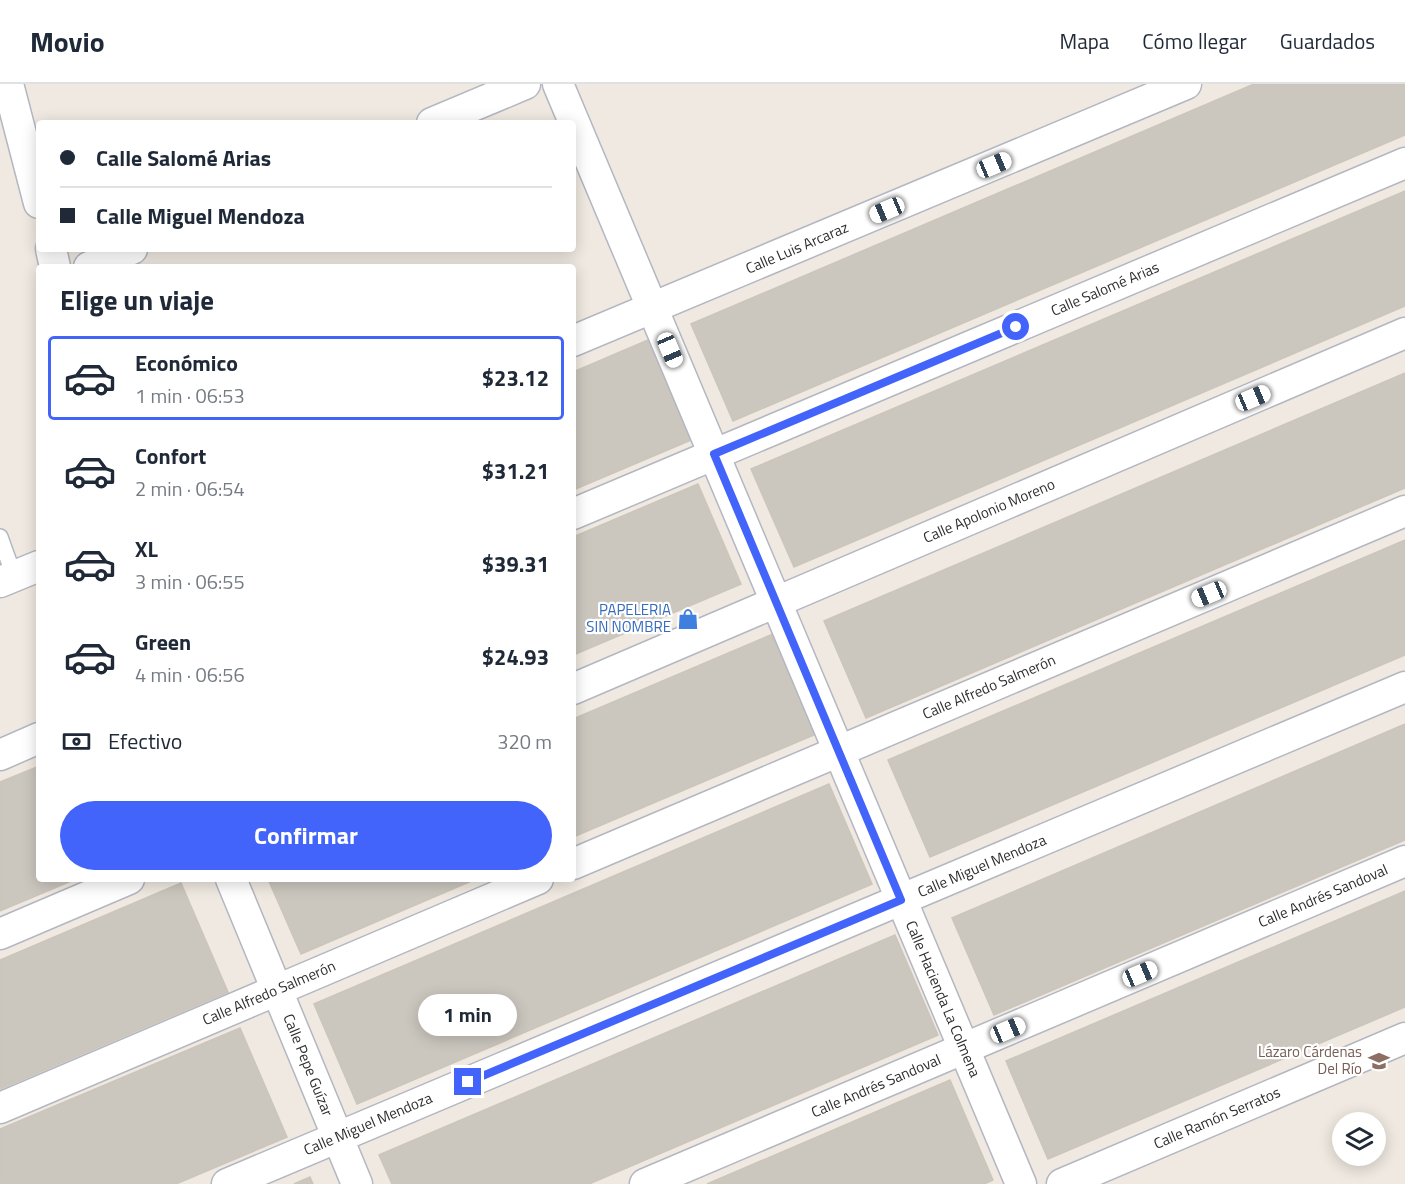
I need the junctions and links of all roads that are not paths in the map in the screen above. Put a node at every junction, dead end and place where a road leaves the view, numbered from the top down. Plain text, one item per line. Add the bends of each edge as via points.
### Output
1 (525, 84) edge
2 (558, 84) edge
3 (1186, 84) edge
4 (6, 88) edge
5 (439, 120) edge
6 (573, 120) edge
7 (576, 127) edge
8 (1405, 163) edge
9 (36, 193) edge
10 (125, 252) edge
11 (96, 264) edge
12 (652, 308) junction
13 (1405, 333) edge
14 (576, 340) edge
15 (714, 454) junction
16 (1405, 511) edge
17 (576, 513) edge
18 (0, 537) edge
19 (18, 575) edge
20 (776, 602) junction
21 (1405, 687) edge
22 (576, 688) edge
23 (36, 739) edge
24 (839, 751) junction
25 (0, 755) edge
26 (1405, 861) edge
27 (576, 863) edge
28 (122, 882) edge
29 (232, 882) edge
30 (531, 882) edge
31 (901, 900) junction
32 (0, 934) edge
33 (277, 990) junction
34 (1405, 1038) edge
35 (964, 1048) junction
36 (0, 1108) edge
37 (338, 1137) junction
38 (226, 1184) edge
39 (357, 1184) edge
40 (645, 1184) edge
41 (1021, 1184) edge
42 (1062, 1184) edge

1 - 5 street
2 - 6 street, Calle Hacienda La Colmena
3 - 12 street, Calle Luis Arcaraz
4 - 9 street
7 - 12 street, Calle Hacienda La Colmena
8 - 15 street, Calle Salomé Arias
10 - 11 street
12 - 14 street, Calle Luis Arcaraz
12 - 15 street, Calle Hacienda La Colmena
13 - 20 street, Calle Apolonio Moreno
15 - 17 street, Calle Salomé Arias
15 - 20 street, Calle Hacienda La Colmena
16 - 24 street, Calle Alfredo Salmerón
18 - 19 lane
20 - 22 street, Calle Apolonio Moreno
20 - 24 street, Calle Hacienda La Colmena
21 - 31 street, Calle Miguel Mendoza
23 - 25 street
24 - 27 street, Calle Alfredo Salmerón
24 - 31 street, Calle Hacienda La Colmena
26 - 35 street, Calle Andrés Sandoval
28 - 32 street
29 - 33 street, Calle Pepe Guízar
30 - 33 street, Calle Alfredo Salmerón
31 - 35 street, Calle Hacienda La Colmena
31 - 37 street, Calle Miguel Mendoza
33 - 36 street, Calle Alfredo Salmerón
33 - 37 street, Calle Pepe Guízar
34 - 42 street, Calle Ramón Serratos
35 - 40 street, Calle Andrés Sandoval
35 - 41 street, Calle Hacienda La Colmena
37 - 38 street, Calle Miguel Mendoza
37 - 39 street, Calle Pepe Guízar

